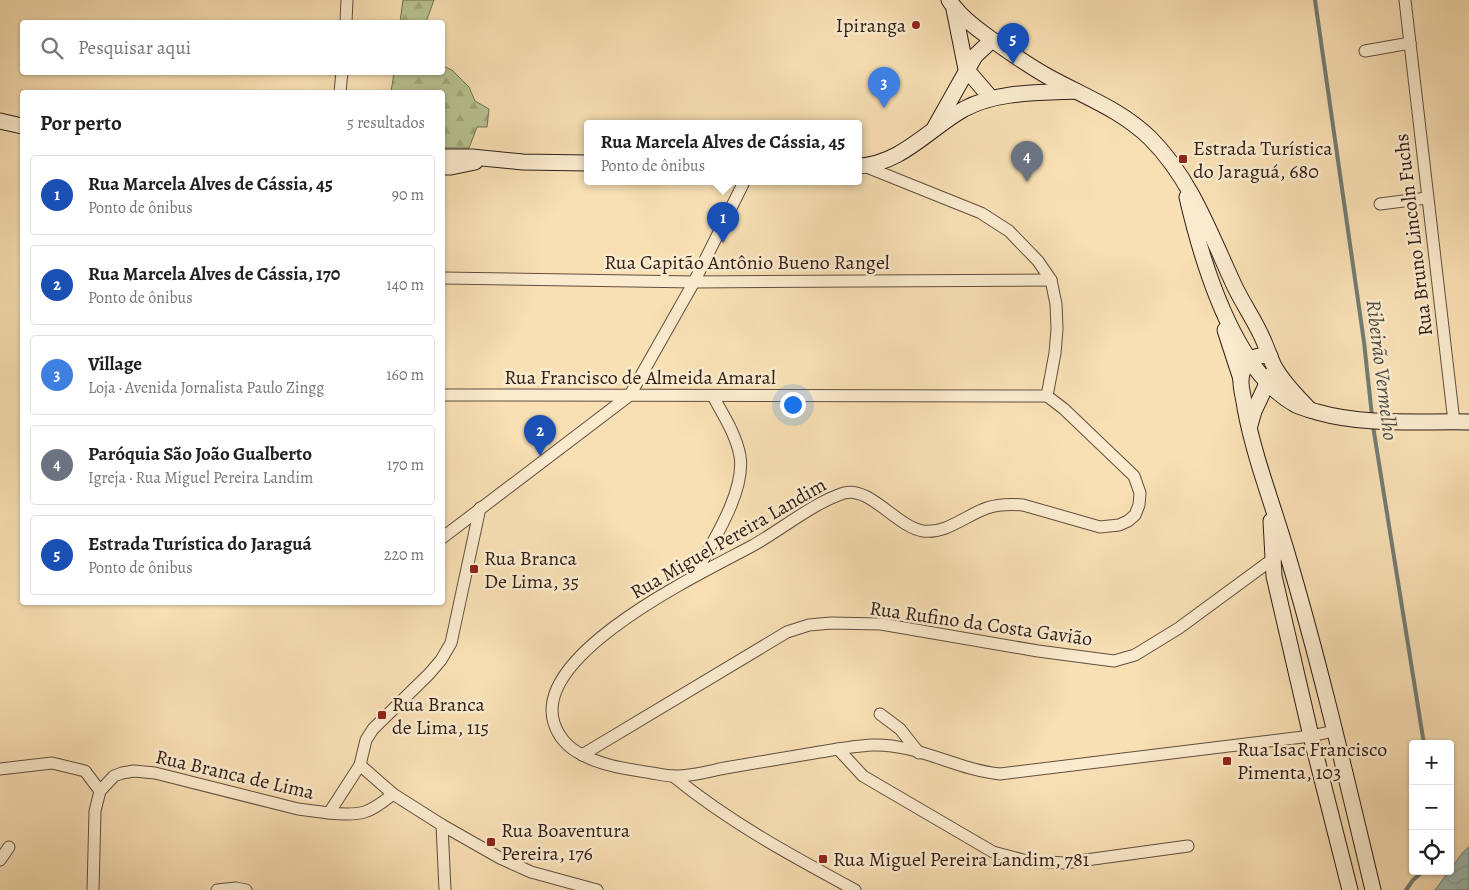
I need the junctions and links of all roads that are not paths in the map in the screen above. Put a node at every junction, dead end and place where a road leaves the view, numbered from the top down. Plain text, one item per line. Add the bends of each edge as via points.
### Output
1 (348, 0) edge
2 (1405, 0) edge
3 (951, 4) edge
4 (346, 20) edge
5 (992, 40) junction
6 (1410, 43) junction
7 (1365, 51) dead end
8 (966, 69) junction
9 (342, 75) edge
10 (1046, 76) junction
11 (340, 90) edge
12 (1078, 91) junction
13 (1035, 93) junction
14 (991, 98) junction
15 (0, 121) edge
16 (20, 126) edge
17 (934, 128) junction
18 (445, 157) edge
19 (485, 159) junction
20 (584, 164) edge
21 (862, 166) edge
22 (862, 166) edge
23 (445, 167) edge
24 (1184, 181) junction
25 (742, 185) edge
26 (1427, 198) junction
27 (1380, 204) dead end
28 (445, 278) edge
29 (1051, 280) junction
30 (694, 282) junction
31 (1221, 308) junction
32 (1250, 359) junction
33 (1272, 361) junction
34 (1241, 379) junction
35 (1267, 383) junction
36 (445, 395) edge
37 (630, 395) junction
38 (713, 396) junction
39 (1047, 396) junction
40 (1310, 410) junction
41 (1454, 422) junction
42 (1469, 422) edge
43 (1249, 430) junction
44 (1270, 503) junction
45 (480, 508) junction
46 (445, 536) edge
47 (1286, 551) junction
48 (1272, 558) junction
49 (694, 576) junction
50 (880, 714) dead end
51 (1334, 731) junction
52 (1311, 736) junction
53 (838, 749) junction
54 (919, 753) junction
55 (582, 755) junction
56 (360, 765) junction
57 (0, 769) edge
58 (674, 776) junction
59 (100, 791) junction
60 (393, 794) junction
61 (329, 813) junction
62 (442, 825) junction
63 (1188, 846) dead end
64 (9, 847) dead end
65 (0, 860) edge
66 (93, 890) edge
67 (217, 890) edge
68 (246, 890) edge
69 (446, 890) edge
70 (597, 890) edge
71 (855, 890) edge
72 (1350, 890) edge
73 (1373, 890) edge

1 - 4 street
2 - 6 street, Rua Bruno Lincoln Fuchs
3 - 5 main road
3 - 8 main road
5 - 8 main road via 974,56
5 - 10 main road
6 - 7 street
6 - 26 street, Rua Bruno Lincoln Fuchs
8 - 14 main road
8 - 17 main road
9 - 11 street
10 - 12 main road
10 - 13 main road via 1045,86
12 - 13 main road
12 - 24 main road via 1128,118 1151,139
13 - 14 main road
14 - 17 main road
15 - 16 main road
17 - 21 main road via 888,159
18 - 19 main road
19 - 20 main road
19 - 23 main road
22 - 29 street via 981,213 1009,231
24 - 31 main road via 1198,239
24 - 33 main road
25 - 30 street
26 - 27 street
26 - 41 street, Rua Bruno Lincoln Fuchs
28 - 30 street, Rua Capitão Antônio Bueno Rangel
29 - 30 street, Rua Capitão Antônio Bueno Rangel
29 - 39 street via 1057,329
30 - 37 street
31 - 32 main road
31 - 34 main road
32 - 33 main road via 1259,355
32 - 34 main road
32 - 35 main road
33 - 35 main road
33 - 40 main road via 1290,389
34 - 43 main road
35 - 40 main road via 1297,405
35 - 43 main road
36 - 37 street, Rua Francisco de Almeida Amaral
37 - 38 street, Rua Francisco de Almeida Amaral
37 - 45 street
38 - 39 street, Rua Francisco de Almeida Amaral
38 - 49 street via 735,438 740,476 735,496
39 - 49 street, Rua Miguel Pereira Landim via 1134,476 1140,493 1139,505 1128,521 1100,527 1011,504 985,508 952,526 926,531 909,525 864,496 850,492 833,497 754,545
40 - 41 main road via 1360,420
41 - 42 main road
43 - 44 main road
44 - 47 main road
44 - 48 main road
45 - 46 street
45 - 56 street, Rua Branca de Lima via 451,643 429,674 373,729 366,740
47 - 48 street, Rua Rufino da Costa Gavião
47 - 51 main road
48 - 52 main road
48 - 55 street, Rua Rufino da Costa Gavião via 1179,628 1135,655 1114,661 881,624 817,624 787,632
49 - 55 street, Rua Miguel Pereira Landim via 596,640 562,677 554,694 552,715 556,730 570,748
50 - 54 street via 900,729
51 - 52 street
51 - 73 main road
52 - 54 street via 1000,774 982,773
52 - 72 main road
53 - 54 street via 874,745
53 - 58 street
53 - 63 street via 863,776 992,852 1027,861 1064,863
55 - 58 street, Rua Miguel Pereira Landim via 628,769
56 - 60 street
56 - 61 street, Rua Branca de Lima
57 - 59 street via 52,763 85,771
58 - 71 street via 752,833
59 - 61 street, Rua Branca de Lima via 114,776 122,773 155,773 298,809
59 - 66 street via 95,811
60 - 61 street via 366,812 350,815
60 - 62 street
62 - 69 street
62 - 70 street via 531,872
64 - 65 street
67 - 68 street

